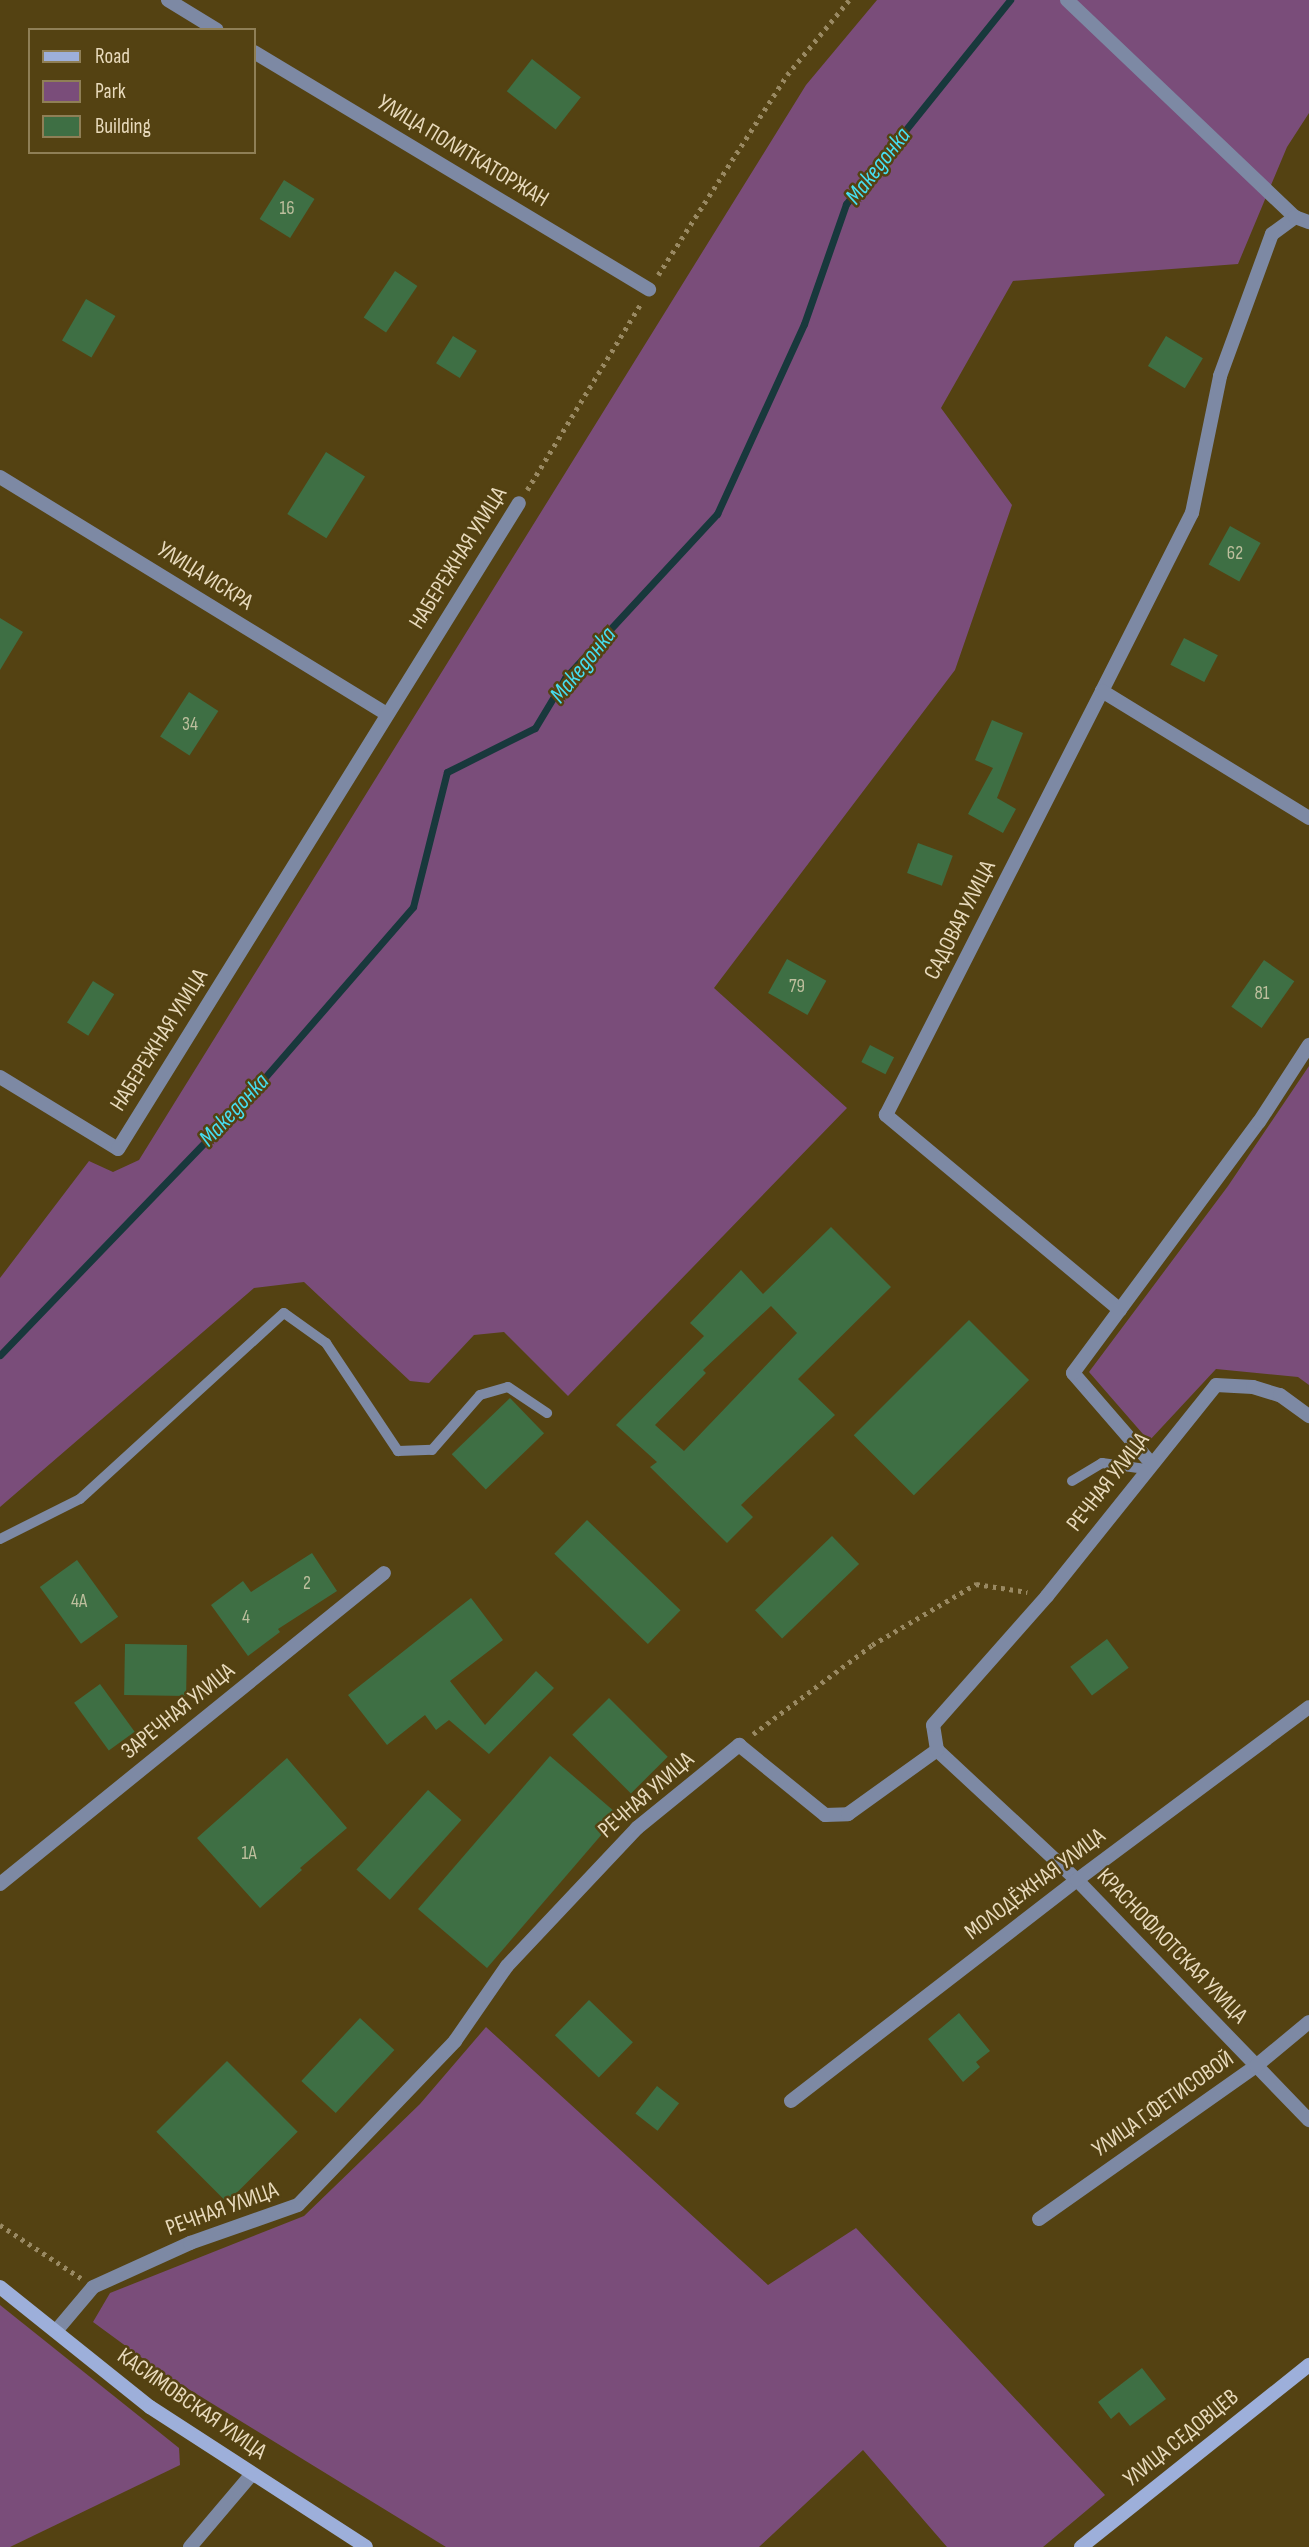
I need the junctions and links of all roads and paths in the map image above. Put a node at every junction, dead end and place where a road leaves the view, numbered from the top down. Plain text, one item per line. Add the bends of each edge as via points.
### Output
1 (168, 0) edge
2 (849, 0) edge
3 (1067, 0) edge
4 (214, 28) edge
5 (256, 53) edge
6 (1302, 220) edge
7 (649, 289) junction
8 (0, 477) edge
9 (519, 503) joint
10 (1102, 691) junction
11 (387, 714) junction
12 (1309, 818) edge
13 (1309, 1045) edge
14 (0, 1077) edge
15 (1120, 1310) junction
16 (547, 1413) dead end
17 (1309, 1416) edge
18 (1148, 1466) junction
19 (1072, 1481) dead end
20 (0, 1539) edge
21 (384, 1573) dead end
22 (1047, 1596) junction
23 (1309, 1707) edge
24 (739, 1745) junction
25 (937, 1750) junction
26 (1077, 1880) junction
27 (0, 1884) edge
28 (1309, 2022) edge
29 (1256, 2066) junction
30 (791, 2101) dead end
31 (1309, 2120) edge
32 (1040, 2219) dead end
33 (0, 2225) edge
34 (0, 2287) edge
35 (93, 2287) junction
36 (56, 2331) junction
37 (1309, 2365) edge
38 (252, 2474) junction
39 (1084, 2546) edge
40 (190, 2547) edge
41 (366, 2547) edge

1 - 4 street
2 - 7 path, НАБЕРЕЖНАЯ УЛИЦА via 787,75
3 - 6 street
5 - 7 street, УЛИЦА ПОЛИТКАТОРЖАН
6 - 10 street via 1272,234 1220,376 1192,513
7 - 9 path, НАБЕРЕЖНАЯ УЛИЦА
8 - 11 street, УЛИЦА ИСКРА
9 - 11 street, НАБЕРЕЖНАЯ УЛИЦА
10 - 12 street
10 - 15 street, САДОВАЯ УЛИЦА via 887,1115
11 - 14 street, НАБЕРЕЖНАЯ УЛИЦА via 118,1149
13 - 15 street via 1259,1122
15 - 18 street via 1073,1373
16 - 20 lane via 508,1387 480,1395 432,1450 398,1451 326,1343 284,1313 79,1499
17 - 18 street, РЕЧНАЯ УЛИЦА via 1280,1395 1253,1387 1216,1385
18 - 19 lane via 1102,1464
18 - 22 street, РЕЧНАЯ УЛИЦА
21 - 27 street, ЗАРЕЧНАЯ УЛИЦА
22 - 24 path via 976,1584 872,1645
22 - 25 street, РЕЧНАЯ УЛИЦА via 933,1725
23 - 26 street, МОЛОДЁЖНАЯ УЛИЦА
24 - 25 street via 825,1815 848,1814
24 - 35 street, РЕЧНАЯ УЛИЦА via 637,1828 507,1966 455,2041 298,2205 190,2243
25 - 26 street, КРАСНОФЛОТСКАЯ УЛИЦА
26 - 29 street, КРАСНОФЛОТСКАЯ УЛИЦА
26 - 30 street, МОЛОДЁЖНАЯ УЛИЦА
28 - 29 street, УЛИЦА Г.ФЕТИСОВОЙ
29 - 31 street, КРАСНОФЛОТСКАЯ УЛИЦА
29 - 32 street, УЛИЦА Г.ФЕТИСОВОЙ
33 - 35 path
34 - 36 main road, КАСИМОВСКАЯ УЛИЦА
35 - 36 street, РЕЧНАЯ УЛИЦА
36 - 38 main road, КАСИМОВСКАЯ УЛИЦА via 150,2407
37 - 39 main road, УЛИЦА СЕДОВЦЕВ
38 - 40 street
38 - 41 main road, КАСИМОВСКАЯ УЛИЦА

